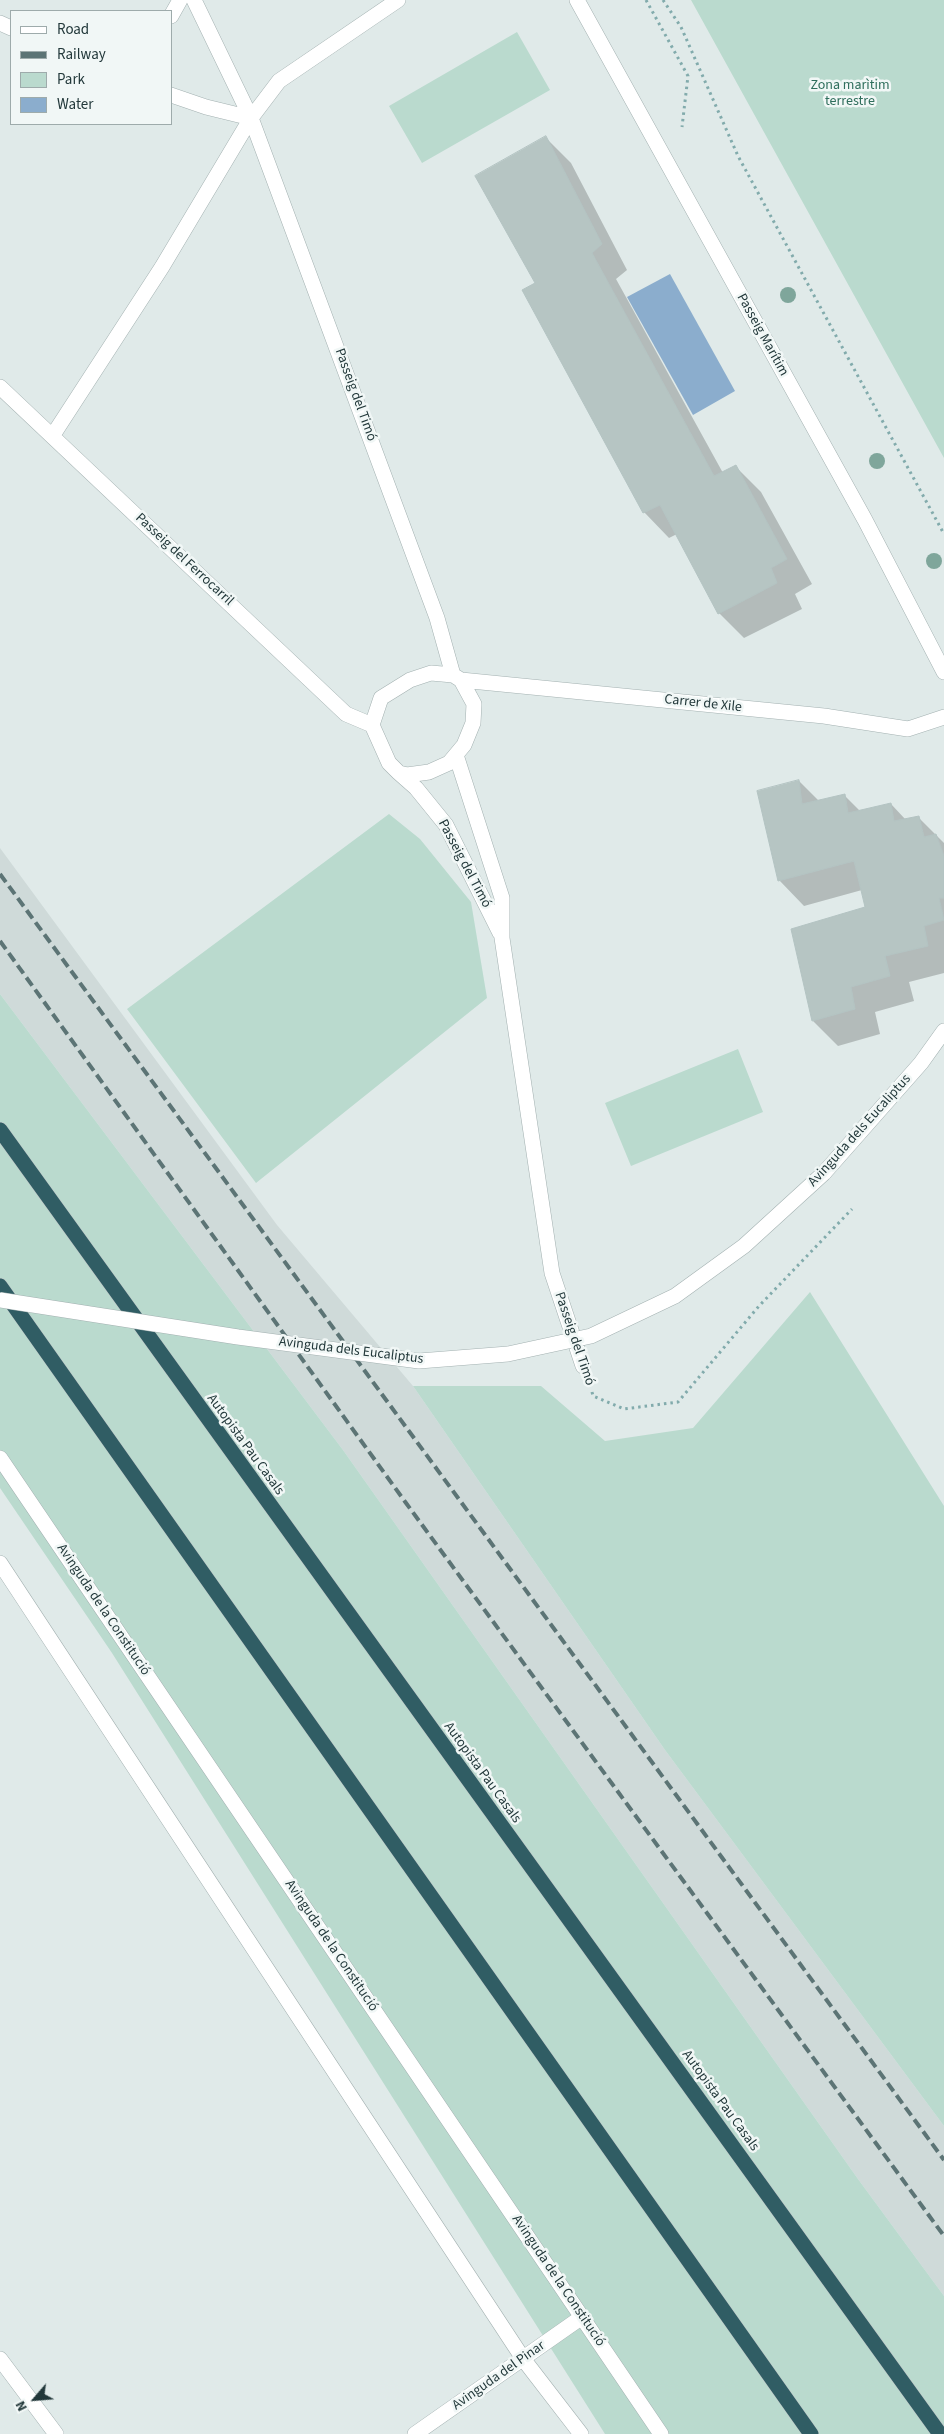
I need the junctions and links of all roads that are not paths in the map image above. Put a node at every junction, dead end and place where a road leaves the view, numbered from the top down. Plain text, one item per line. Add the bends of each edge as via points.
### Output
1 (180, 0) edge
2 (194, 0) edge
3 (398, 0) edge
4 (577, 0) edge
5 (172, 14) edge
6 (172, 95) edge
7 (251, 118) junction
8 (0, 387) edge
9 (53, 436) junction
10 (944, 672) edge
11 (457, 678) junction
12 (944, 717) edge
13 (372, 725) junction
14 (456, 755) junction
15 (399, 772) junction
16 (502, 938) junction
17 (944, 1031) edge
18 (0, 1130) edge
19 (0, 1286) edge
20 (0, 1300) edge
21 (583, 1366) road end
22 (0, 1458) edge
23 (0, 1563) edge
24 (582, 2317) junction
25 (0, 2359) edge
26 (524, 2360) junction
27 (56, 2434) edge
28 (415, 2434) edge
29 (581, 2434) edge
30 (660, 2434) edge
31 (810, 2434) edge
32 (940, 2434) edge

1 - 5 street
2 - 7 street, Passeig del Timó
3 - 7 street via 279,81
4 - 10 street, Passeig Marítim via 865,520
6 - 7 street
7 - 9 street via 162,267
7 - 11 street, Passeig del Timó via 438,618
8 - 9 street, Passeig del Ferrocarril
9 - 13 street, Passeig del Ferrocarril via 346,714
11 - 12 street, Carrer de Xile via 824,716 908,729
11 - 13 street via 431,673 410,680 382,698
11 - 14 street via 474,704 473,723
13 - 15 street via 389,763
14 - 15 street via 449,763 429,772 408,775
14 - 16 street, Passeig del Timó via 502,898
15 - 16 street, Passeig del Timó via 446,825
16 - 21 street, Passeig del Timó via 552,1273
17 - 20 street, Avinguda dels Eucaliptus, bridge via 921,1063 824,1173 744,1246 676,1296 591,1336 508,1354 419,1361
18 - 32 highway, Autopista Pau Casals
19 - 31 highway
22 - 24 street, Avinguda de la Constitució
23 - 26 street
24 - 26 street, Avinguda del Pinar
24 - 30 street, Avinguda de la Constitució
25 - 27 street
26 - 28 street, Avinguda del Pinar
26 - 29 street

